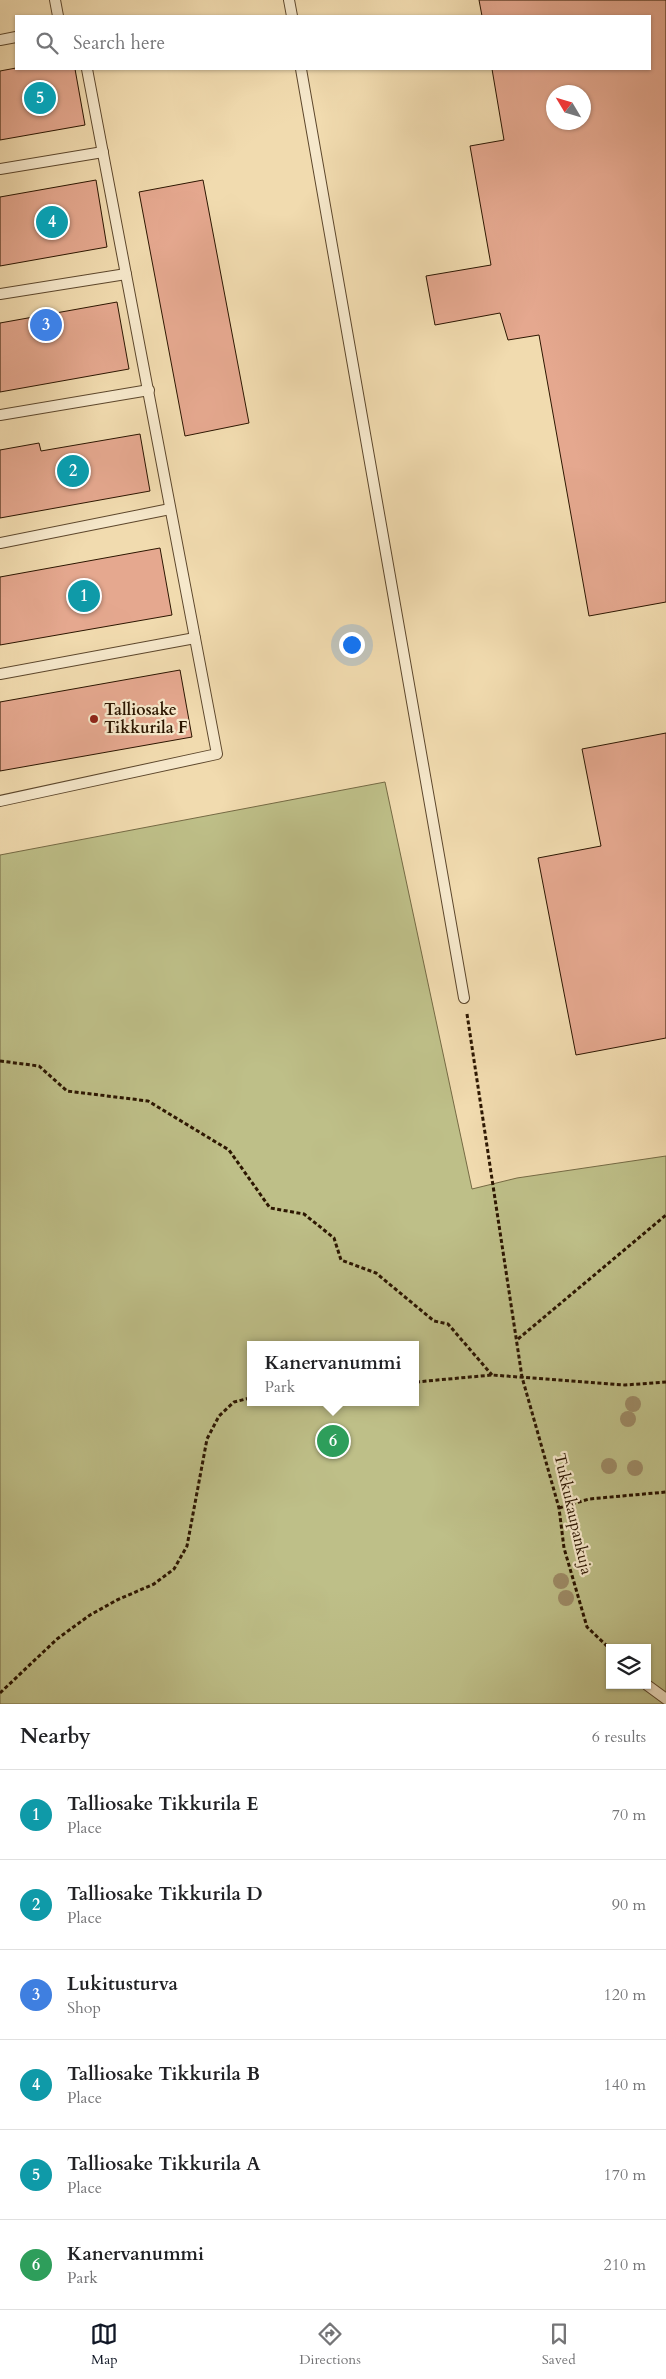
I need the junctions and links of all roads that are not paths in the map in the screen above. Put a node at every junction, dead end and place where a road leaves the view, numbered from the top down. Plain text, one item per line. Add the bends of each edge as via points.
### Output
1 (55, 0) edge
2 (289, 0) edge
3 (58, 15) edge
4 (292, 15) edge
5 (15, 36) edge
6 (0, 40) edge
7 (87, 70) edge
8 (301, 70) edge
9 (103, 152) junction
10 (0, 170) edge
11 (126, 274) junction
12 (0, 294) edge
13 (148, 390) junction
14 (0, 415) edge
15 (170, 509) junction
16 (0, 543) edge
17 (195, 638) junction
18 (0, 674) edge
19 (0, 801) edge
20 (464, 998) road end
21 (651, 1688) edge
22 (666, 1699) edge

1 - 3 lane
2 - 4 lane
5 - 6 lane
7 - 9 lane
8 - 20 lane
9 - 10 lane
9 - 11 lane
11 - 12 lane
11 - 13 lane
13 - 14 lane
13 - 15 lane
15 - 16 lane
15 - 17 lane
17 - 18 lane
17 - 19 lane via 217,754
21 - 22 lane

